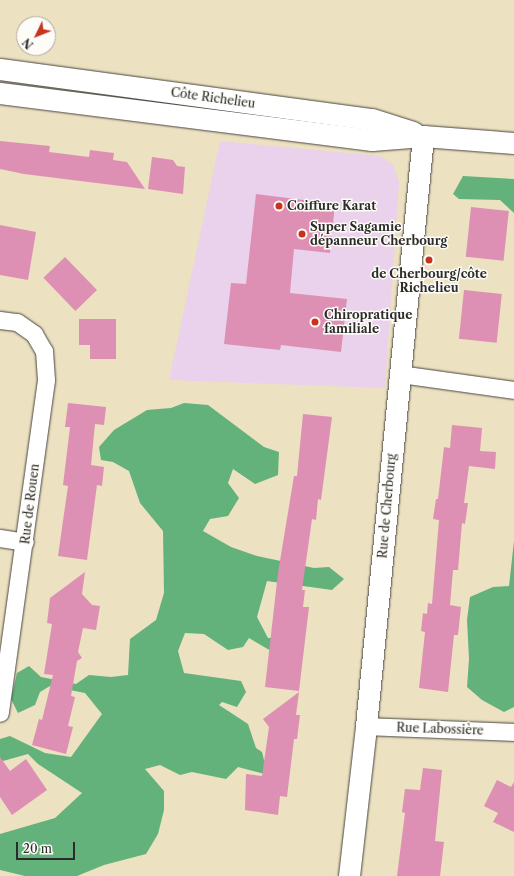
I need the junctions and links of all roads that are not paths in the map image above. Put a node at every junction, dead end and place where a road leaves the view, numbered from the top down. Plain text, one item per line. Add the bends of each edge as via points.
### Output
1 (0, 69) edge
2 (0, 93) edge
3 (423, 136) junction
4 (514, 143) edge
5 (0, 320) edge
6 (400, 374) junction
7 (514, 390) edge
8 (0, 538) edge
9 (25, 542) junction
10 (0, 714) edge
11 (366, 726) junction
12 (514, 732) edge
13 (349, 876) edge

1 - 3 street, Côte Richelieu via 372,119
2 - 3 street, Côte Richelieu via 372,140
3 - 4 street, Côte Richelieu
3 - 6 street, Rue de Cherbourg
5 - 9 street, Rue de Rouen via 17,322 34,334 44,351 46,380
6 - 7 street
6 - 11 street, Rue de Cherbourg
8 - 9 street
9 - 10 street, Rue de Rouen
11 - 12 street, Rue Labossière
11 - 13 street, Rue de Cherbourg

